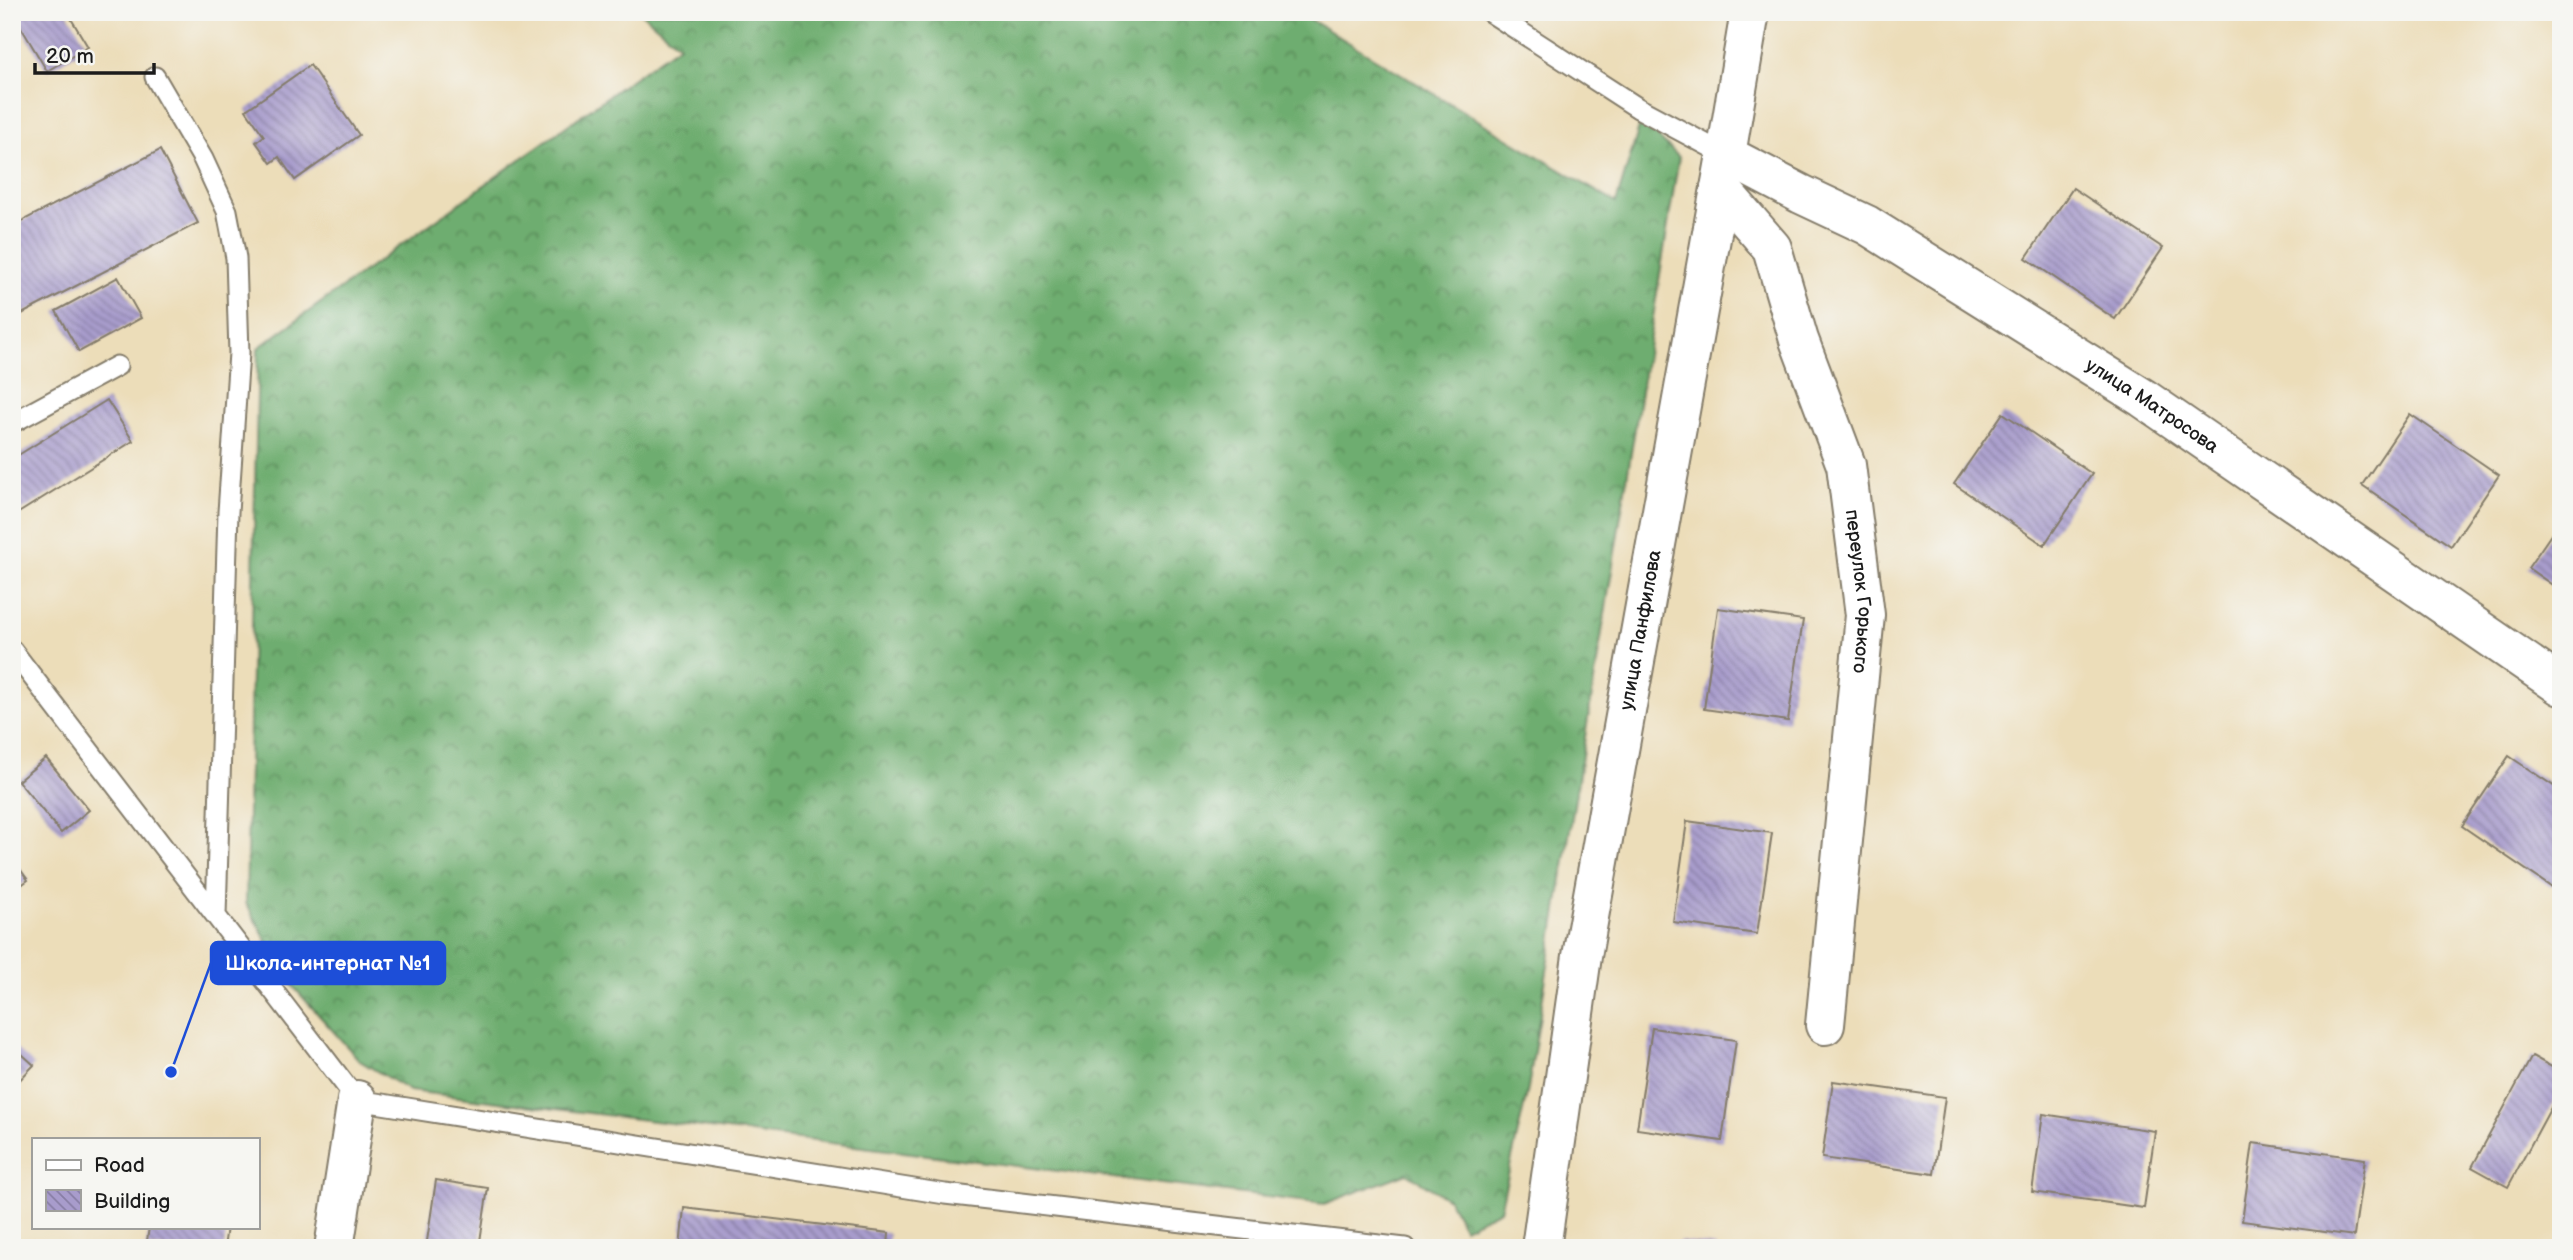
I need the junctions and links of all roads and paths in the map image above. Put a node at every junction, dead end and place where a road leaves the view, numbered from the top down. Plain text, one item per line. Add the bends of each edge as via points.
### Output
1 (1490, 12) edge
2 (1750, 12) edge
3 (155, 77) dead end
4 (1723, 172) junction
5 (117, 366) dead end
6 (12, 423) edge
7 (12, 650) edge
8 (2561, 686) edge
9 (216, 916) junction
10 (1825, 1025) dead end
11 (357, 1100) junction
12 (334, 1248) edge
13 (1405, 1248) edge
14 (1541, 1248) edge

1 - 4 lane via 1638,108
2 - 4 street, улица Панфилова
3 - 9 lane via 227,211 236,258 239,353 228,512
4 - 8 street, улица Матросова via 1801,194 1867,225 2143,398
4 - 10 street, переулок Горького via 1772,248 1799,340 1846,465 1865,615
4 - 14 street, улица Панфилова via 1583,956
5 - 6 lane
7 - 9 lane
9 - 11 lane
11 - 12 street
11 - 13 lane via 945,1194

